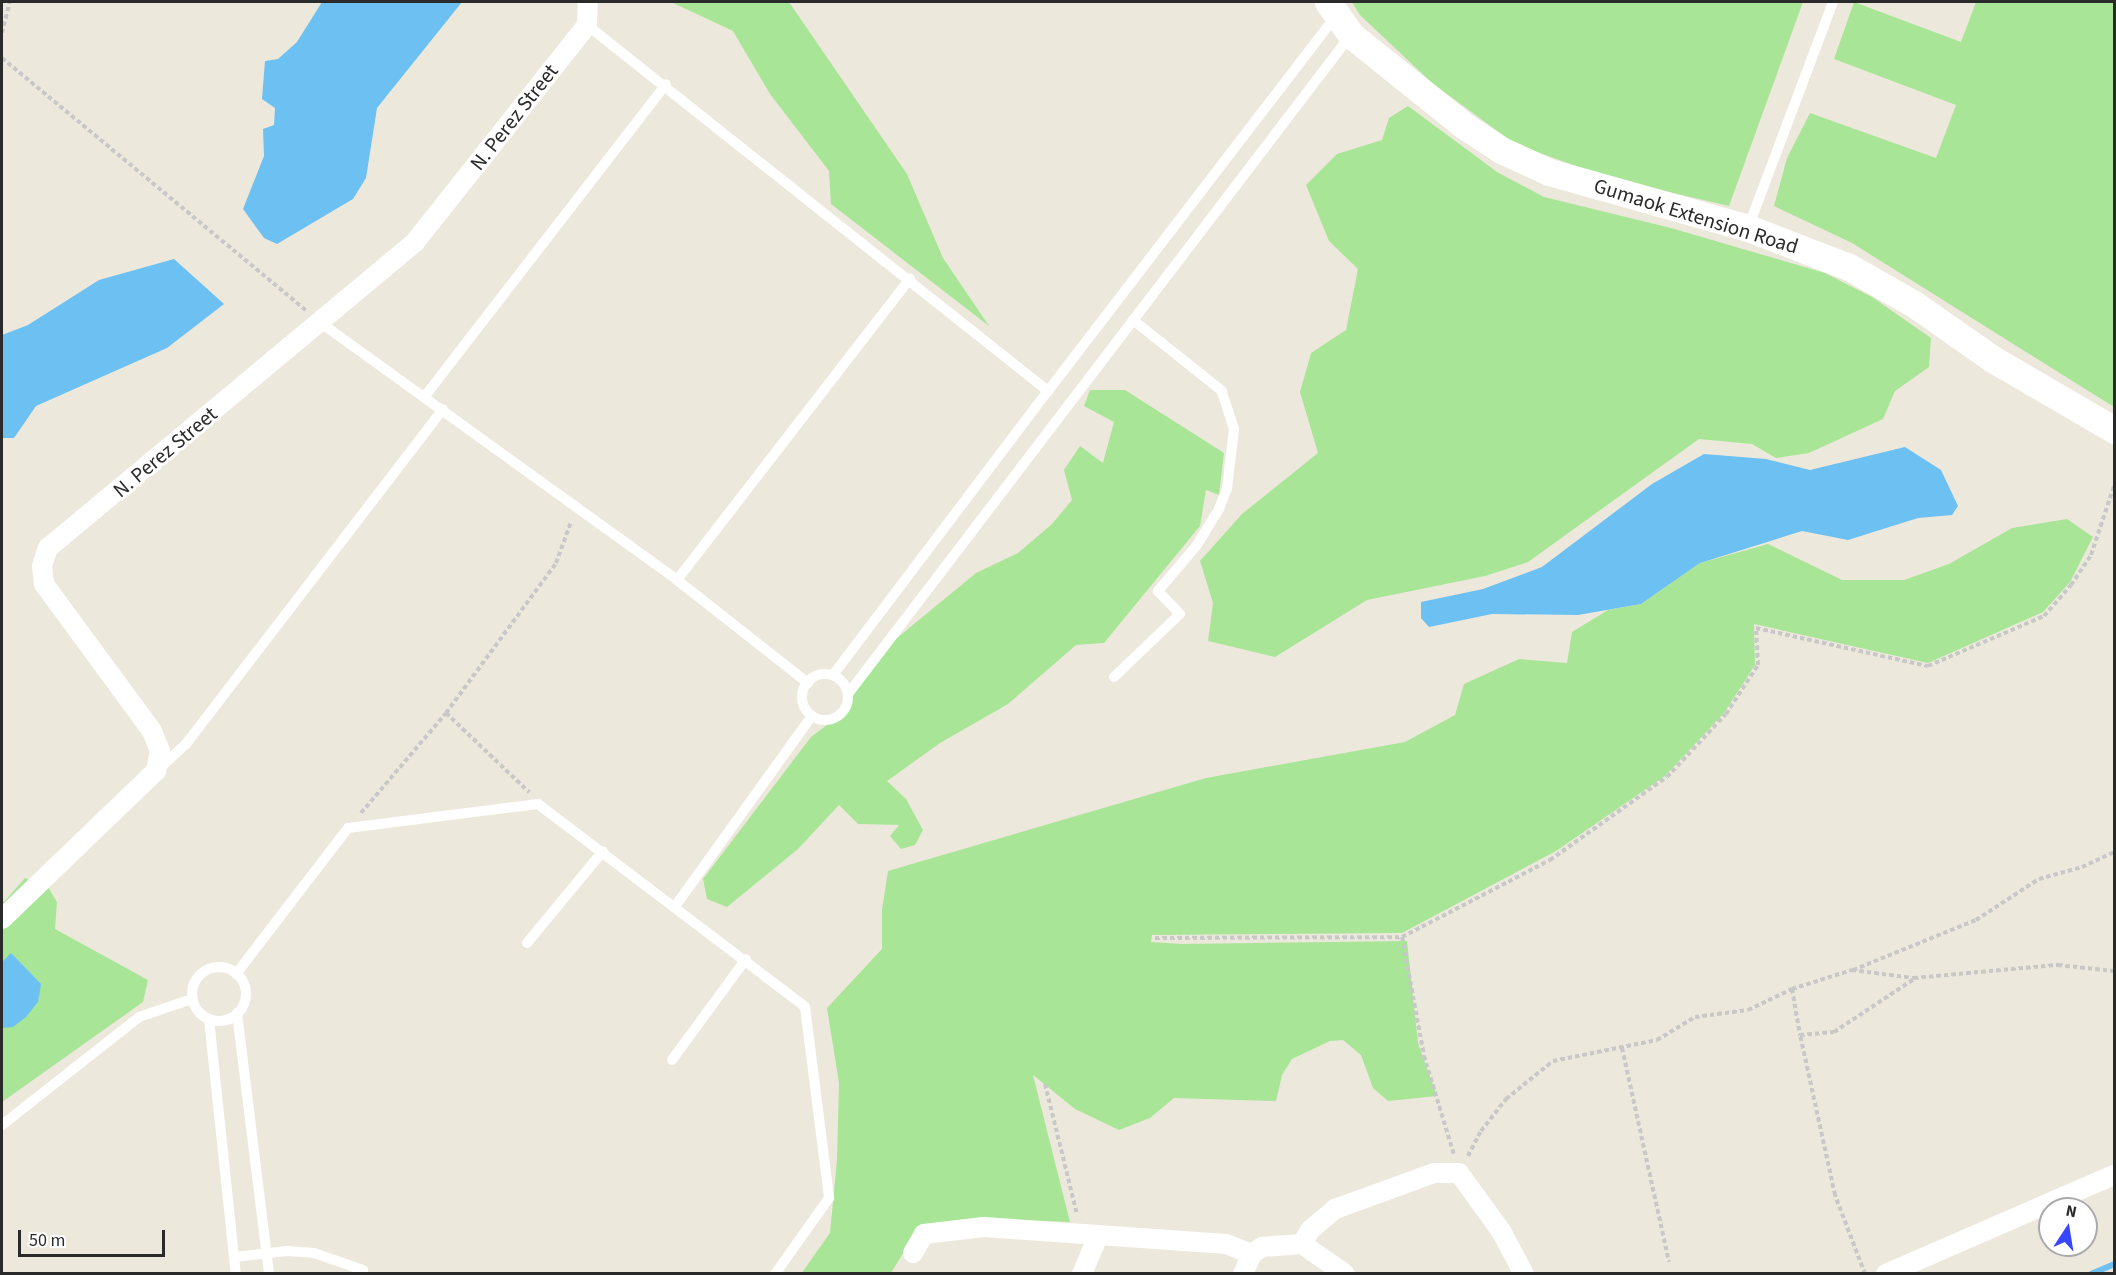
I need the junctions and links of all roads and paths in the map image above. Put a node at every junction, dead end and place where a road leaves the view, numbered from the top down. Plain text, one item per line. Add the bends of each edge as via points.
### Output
1 (10, 2) edge
2 (588, 2) edge
3 (1833, 2) edge
4 (1339, 17) edge
5 (587, 25) junction
6 (2, 33) edge
7 (2, 58) edge
8 (666, 84) junction
9 (1748, 228) junction
10 (909, 278) junction
11 (1133, 320) junction
12 (321, 323) junction
13 (1048, 391) junction
14 (425, 396) junction
15 (443, 409) junction
16 (2115, 430) edge
17 (2115, 486) edge
18 (577, 507) junction
19 (677, 580) junction
20 (833, 675) junction
21 (1114, 677) dead end
22 (807, 683) junction
23 (848, 694) junction
24 (446, 713) junction
25 (812, 716) junction
26 (156, 771) junction
27 (538, 804) junction
28 (348, 828) junction
29 (603, 851) junction
30 (2115, 852) edge
31 (676, 905) junction
32 (2, 919) edge
33 (1402, 937) junction
34 (1155, 938) dead end
35 (527, 943) dead end
36 (746, 959) junction
37 (1852, 970) junction
38 (2115, 971) edge
39 (236, 974) junction
40 (1914, 978) junction
41 (1792, 989) junction
42 (192, 999) junction
43 (237, 1013) junction
44 (209, 1019) junction
45 (1800, 1035) junction
46 (1622, 1048) junction
47 (672, 1060) dead end
48 (1045, 1084) dead end
49 (2, 1125) edge
50 (1459, 1173) junction
51 (2115, 1175) edge
52 (1097, 1238) junction
53 (1302, 1245) junction
54 (266, 1252) junction
55 (913, 1253) dead end
56 (1252, 1254) junction
57 (235, 1257) junction
58 (1669, 1262) dead end
59 (363, 1270) dead end
60 (236, 1274) edge
61 (269, 1274) edge
62 (775, 1274) edge
63 (1082, 1274) edge
64 (1243, 1274) edge
65 (1345, 1274) edge
66 (1524, 1274) edge
67 (1864, 1274) edge
68 (1886, 1274) edge

1 - 6 path
2 - 5 street
3 - 9 lane
4 - 9 street, Gumaok Extension Road via 1466,127 1501,150 1549,172
4 - 11 lane
4 - 13 lane
5 - 8 lane
5 - 12 street, N. Perez Street via 415,242
7 - 12 path
8 - 10 lane
8 - 14 lane
9 - 16 street, Gumaok Extension Road via 1850,267 1914,304 1991,358
10 - 13 lane
10 - 19 lane
11 - 21 lane via 1222,391 1234,429 1227,488 1219,509 1197,545 1158,591 1180,614
11 - 23 lane
12 - 14 lane
12 - 26 street, N. Perez Street via 48,548 42,566 44,584 152,731 160,751
13 - 20 lane
14 - 15 lane
15 - 18 lane
15 - 26 lane via 186,744
17 - 33 path via 2091,555 2044,616 1928,666 1756,628 1758,665 1726,714 1667,777 1550,860
18 - 19 lane
18 - 24 path via 556,563
19 - 22 lane
20 - 22 lane via 824,674
20 - 23 lane via 846,686
22 - 25 lane via 802,700
23 - 25 lane via 838,716
24 - 27 path via 521,782
24 - 28 path
25 - 31 lane
26 - 32 street
27 - 28 lane
27 - 29 lane
28 - 39 lane
29 - 31 lane
29 - 35 lane
30 - 37 path via 2082,867 2039,879 1976,920
31 - 36 lane
33 - 34 path
33 - 50 path via 1424,1056
36 - 47 lane
36 - 62 lane via 805,1006 829,1198
37 - 40 path
37 - 41 path
38 - 40 path via 2058,965
39 - 42 lane via 221,967 205,971 194,983
39 - 43 lane via 245,989 243,1006
40 - 45 path via 1834,1032
41 - 45 path
41 - 46 path via 1748,1010 1695,1017 1657,1040
42 - 44 lane
42 - 49 lane via 139,1017
43 - 44 lane via 224,1020
43 - 54 lane
44 - 57 lane
45 - 67 path via 1835,1195
46 - 50 path via 1553,1061 1506,1099 1480,1131
46 - 58 path
48 - 52 path via 1080,1225 1083,1232
50 - 53 street via 1434,1173 1335,1209 1310,1230
50 - 66 street via 1501,1231
51 - 68 street
52 - 55 street via 984,1227 924,1234
52 - 56 street via 1226,1244
52 - 63 street
53 - 56 street via 1262,1247
53 - 65 street
54 - 57 lane
54 - 59 lane via 314,1253
54 - 61 lane
56 - 64 street
57 - 60 lane

